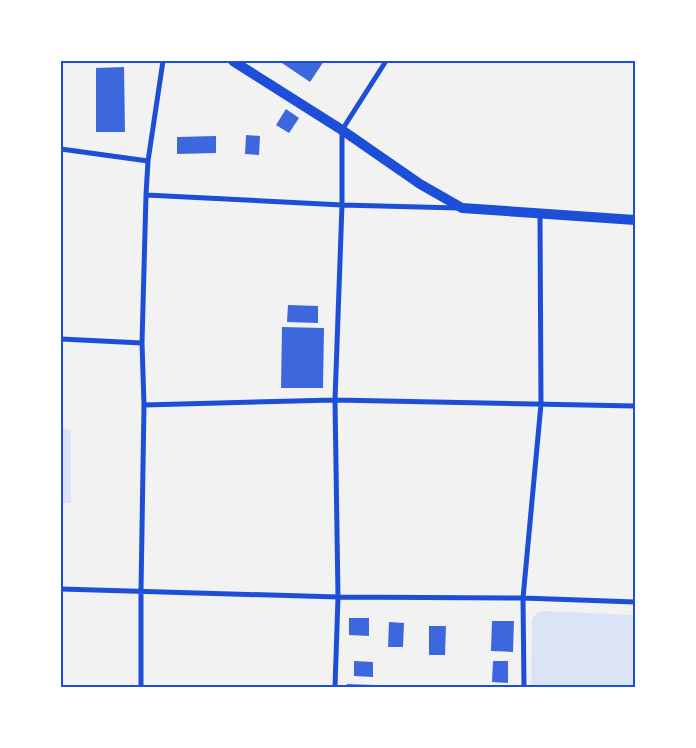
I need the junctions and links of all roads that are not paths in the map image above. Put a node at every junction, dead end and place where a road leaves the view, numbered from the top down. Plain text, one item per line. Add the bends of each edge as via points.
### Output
1 (163, 61) edge
2 (233, 61) edge
3 (386, 61) edge
4 (342, 130) junction
5 (61, 149) edge
6 (148, 161) junction
7 (146, 195) junction
8 (342, 205) junction
9 (462, 208) junction
10 (540, 214) junction
11 (635, 220) edge
12 (61, 339) edge
13 (142, 343) junction
14 (335, 400) junction
15 (144, 404) junction
16 (541, 404) junction
17 (635, 406) edge
18 (61, 589) edge
19 (140, 591) junction
20 (338, 597) junction
21 (523, 598) junction
22 (635, 602) edge
23 (141, 687) edge
24 (335, 687) edge
25 (524, 687) edge

1 - 6 street
2 - 4 main road
3 - 4 street
4 - 8 street
4 - 9 main road via 420,184
5 - 6 street
6 - 7 street
7 - 8 street
7 - 13 street
8 - 9 street
8 - 14 street
9 - 10 main road
10 - 11 main road
10 - 16 street
12 - 13 street
13 - 15 street
14 - 15 street
14 - 16 street
14 - 20 street
15 - 19 street
16 - 17 street
16 - 21 street
18 - 19 street
19 - 20 street
19 - 23 street
20 - 21 street
20 - 24 street
21 - 22 street
21 - 25 street

